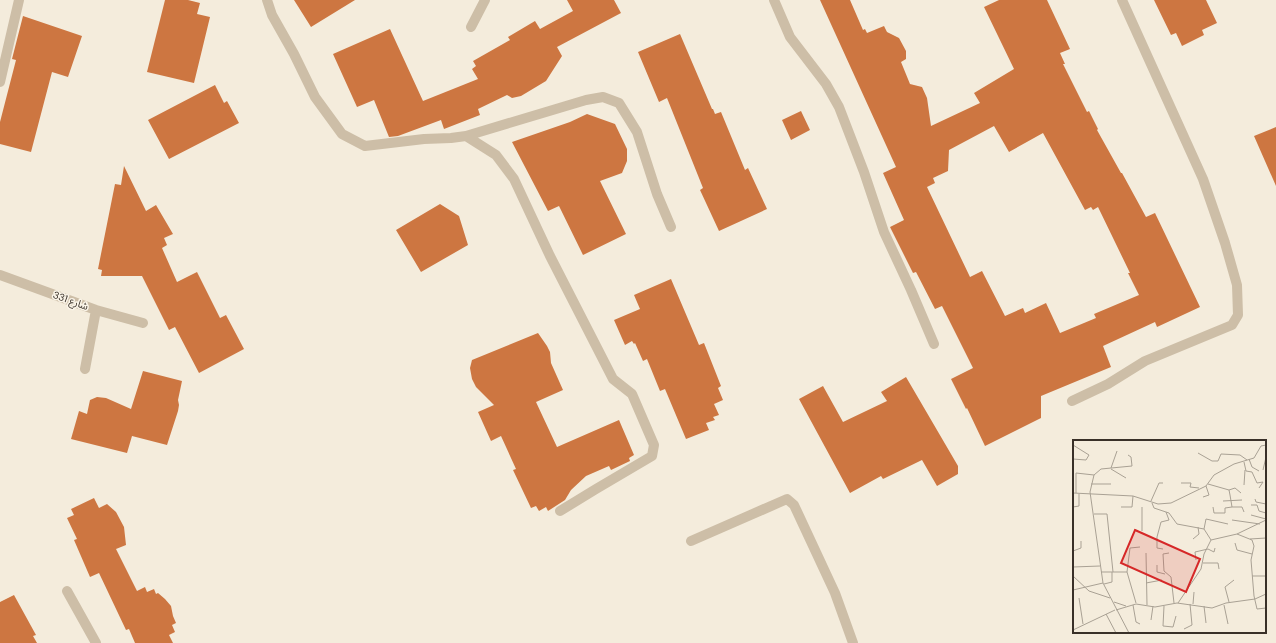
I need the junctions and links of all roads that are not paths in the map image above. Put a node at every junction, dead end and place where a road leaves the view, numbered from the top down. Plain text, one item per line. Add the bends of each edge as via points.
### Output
1 (19, 0) edge
2 (267, 0) edge
3 (485, 0) edge
4 (774, 0) edge
5 (1122, 0) edge
6 (470, 27) dead end
7 (0, 82) edge
8 (466, 136) junction
9 (671, 227) dead end
10 (0, 275) edge
11 (96, 310) junction
12 (143, 323) dead end
13 (934, 344) dead end
14 (85, 369) dead end
15 (1072, 401) dead end
16 (560, 511) dead end
17 (691, 541) dead end
18 (67, 591) dead end
19 (96, 643) edge
20 (853, 643) edge

1 - 7 street
2 - 8 street via 272,15 315,97 342,134 365,146
3 - 6 street
4 - 13 street via 790,37 826,84 839,107 884,232
5 - 15 street via 1202,178 1237,285 1238,315 1232,325 1145,361 1108,384
8 - 9 street via 586,100 603,97 618,102 637,132 657,194
8 - 16 street via 496,155 514,179 613,379 632,394 654,445 652,456
10 - 11 street, شارع 331
11 - 12 street, شارع 331
11 - 14 street
17 - 20 street via 787,499 794,505 832,587
18 - 19 street

